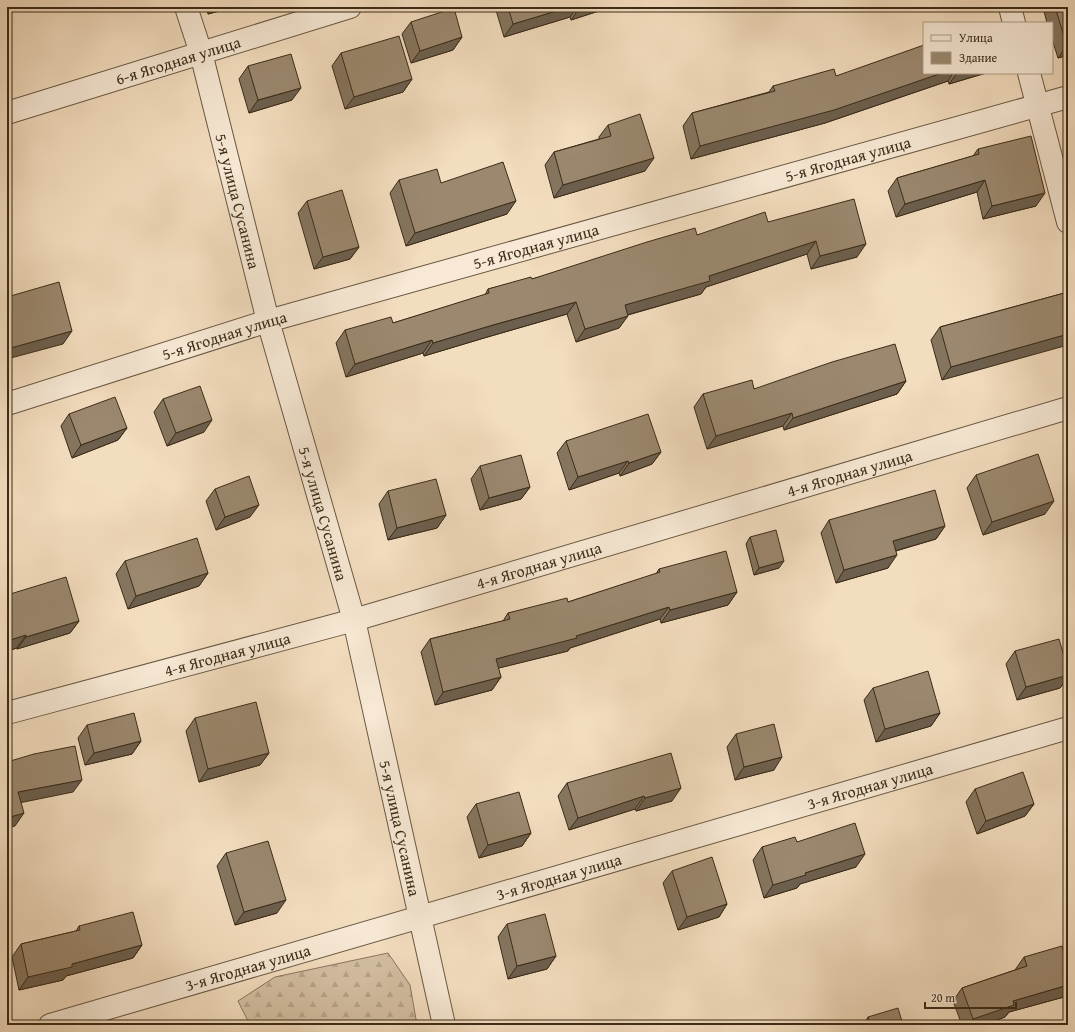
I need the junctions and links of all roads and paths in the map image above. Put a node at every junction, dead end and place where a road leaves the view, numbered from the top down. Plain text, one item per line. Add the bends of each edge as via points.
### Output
1 (186, 7) edge
2 (350, 7) edge
3 (1010, 7) edge
4 (1014, 22) edge
5 (201, 53) junction
6 (1029, 74) edge
7 (1068, 97) edge
8 (1038, 106) junction
9 (7, 113) edge
10 (1068, 222) edge
11 (268, 321) junction
12 (7, 404) edge
13 (1068, 408) edge
14 (354, 620) junction
15 (7, 713) edge
16 (1068, 728) edge
17 (420, 917) junction
18 (50, 1025) edge
19 (444, 1025) edge

1 - 5 street, 5-я улица Сусанина
2 - 5 street, 6-я Ягодная улица
3 - 4 street
5 - 9 street, 6-я Ягодная улица
5 - 11 street, 5-я улица Сусанина
6 - 8 street
7 - 8 street, 5-я Ягодная улица
8 - 10 street
8 - 11 street, 5-я Ягодная улица
11 - 12 street, 5-я Ягодная улица
11 - 14 street, 5-я улица Сусанина
13 - 14 street, 4-я Ягодная улица
14 - 15 street, 4-я Ягодная улица
14 - 17 street, 5-я улица Сусанина
16 - 17 street, 3-я Ягодная улица
17 - 18 street, 3-я Ягодная улица
17 - 19 street, 5-я улица Сусанина

